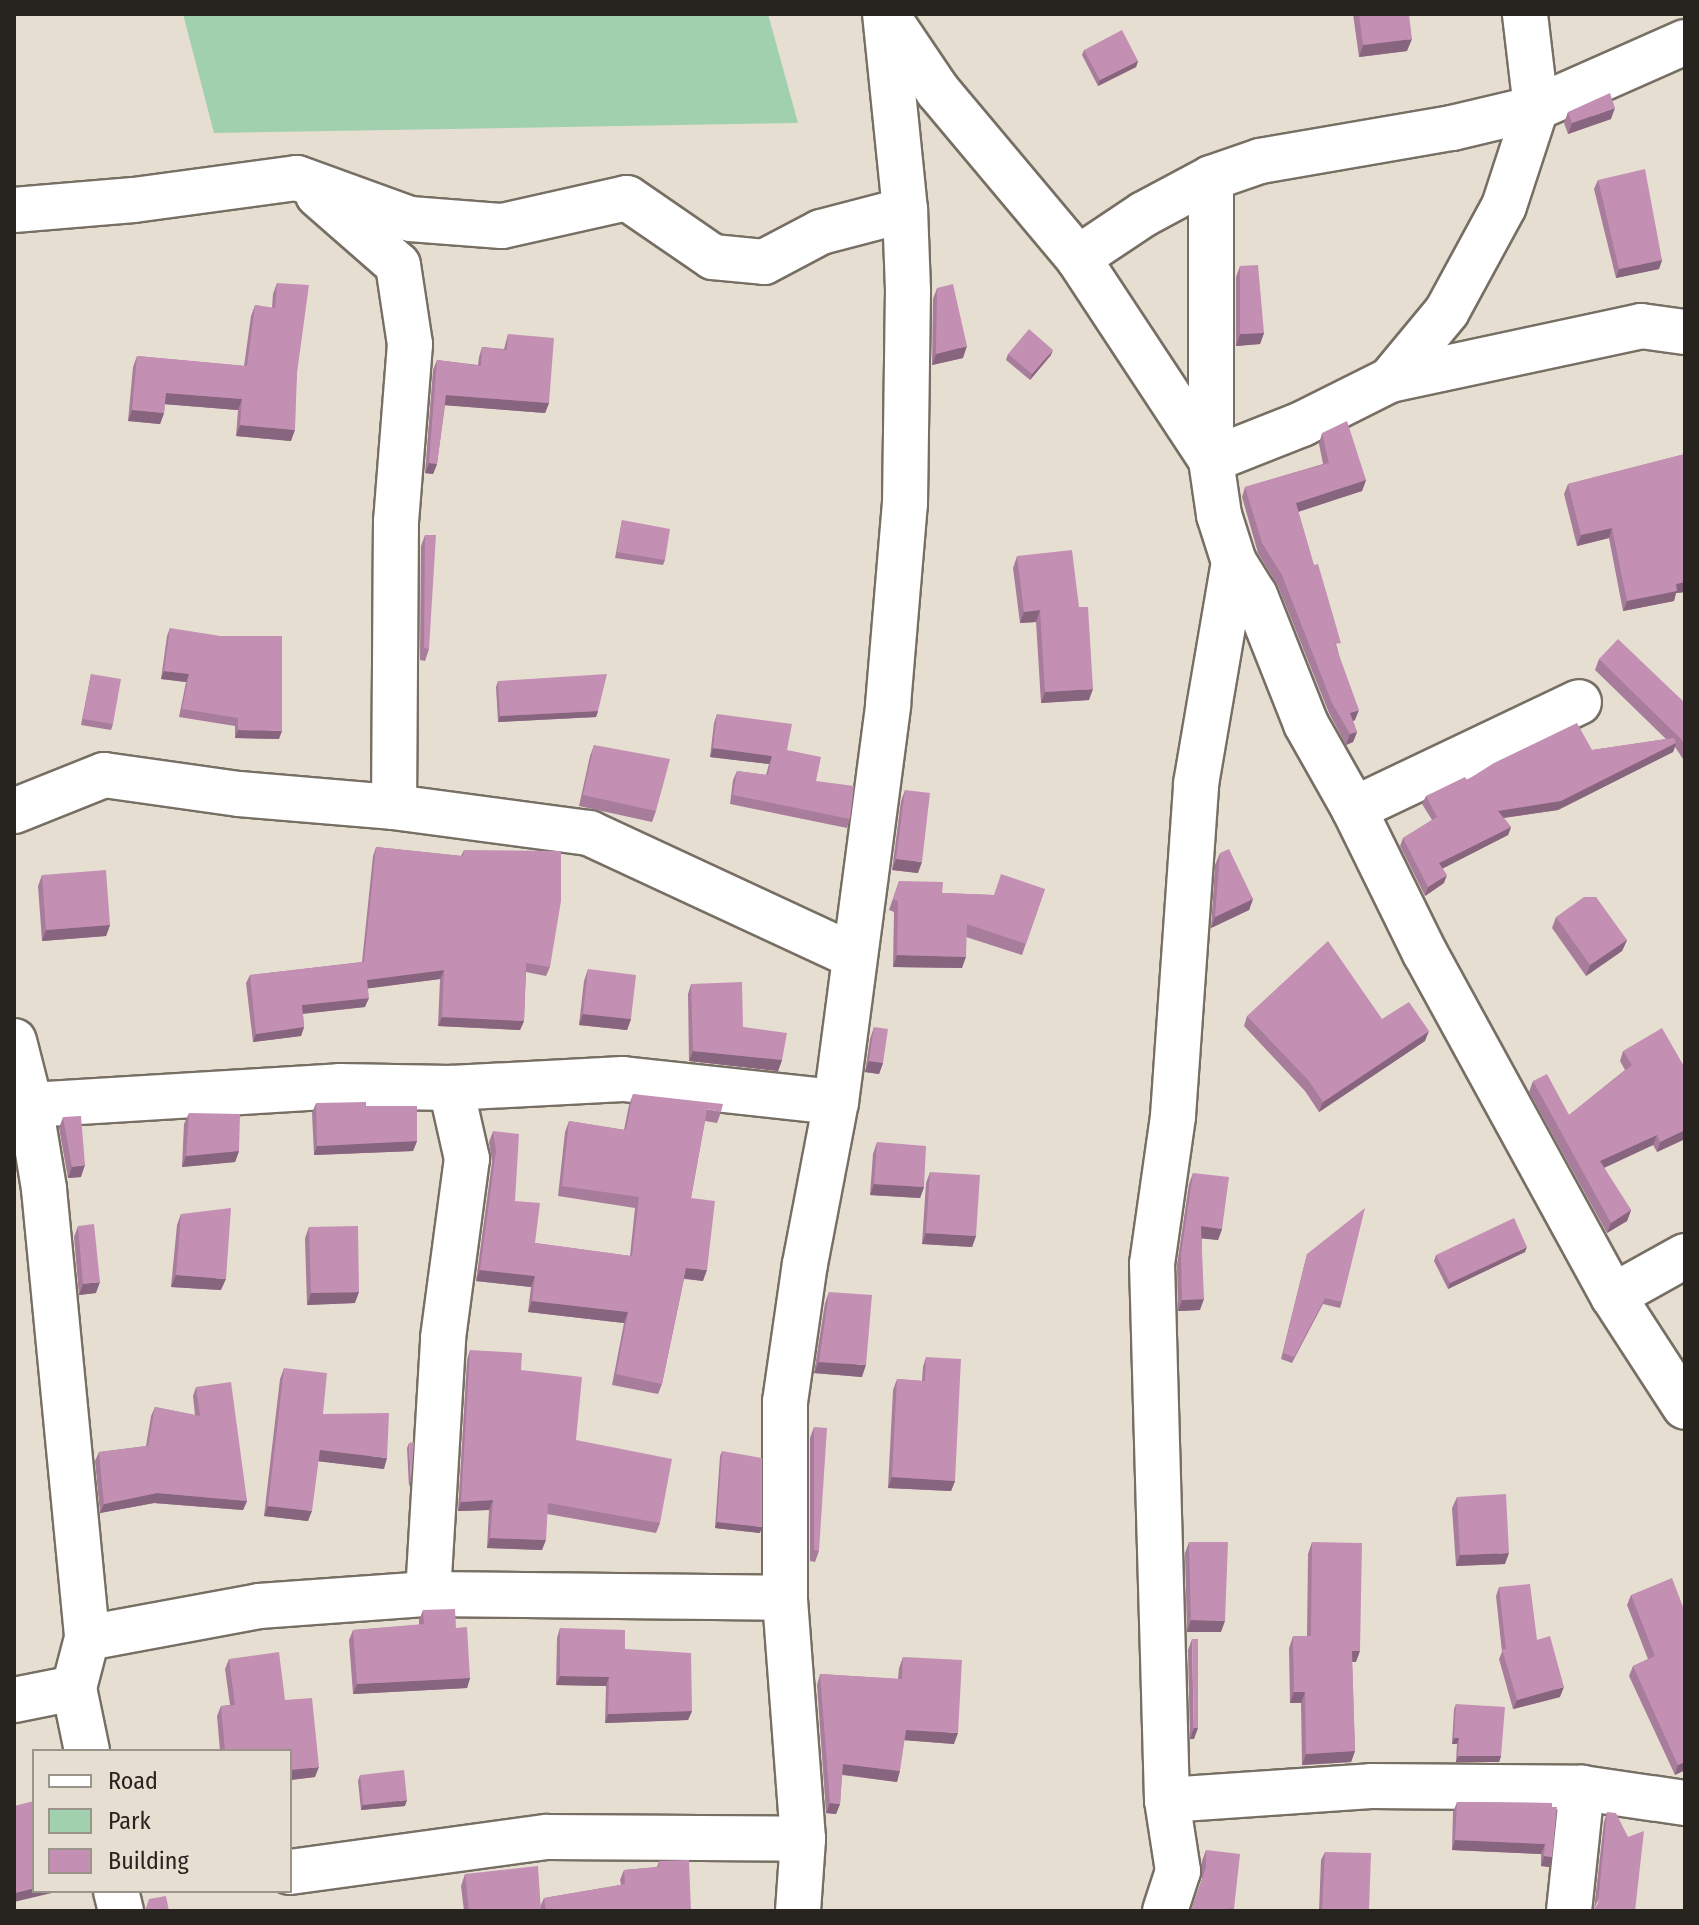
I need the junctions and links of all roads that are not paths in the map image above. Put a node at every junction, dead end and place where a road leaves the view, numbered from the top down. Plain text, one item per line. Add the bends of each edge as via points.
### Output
1 (885, 14) edge
2 (1525, 14) edge
3 (1685, 42) edge
4 (1536, 108) junction
5 (297, 178) junction
6 (1211, 178) junction
7 (14, 210) edge
8 (905, 210) junction
9 (1078, 258) junction
10 (1685, 332) edge
11 (1390, 380) junction
12 (1211, 460) junction
13 (1234, 562) junction
14 (1579, 702) dead end
15 (394, 807) junction
16 (1354, 809) junction
17 (14, 811) edge
18 (854, 956) junction
19 (14, 1041) edge
20 (451, 1088) junction
21 (836, 1102) junction
22 (22, 1105) edge
23 (1685, 1256) edge
24 (1613, 1296) junction
25 (1681, 1394) edge
26 (428, 1594) junction
27 (785, 1598) junction
28 (87, 1638) junction
29 (74, 1688) junction
30 (14, 1700) edge
31 (87, 1749) edge
32 (1582, 1788) junction
33 (1167, 1800) junction
34 (1685, 1803) edge
35 (803, 1839) junction
36 (292, 1872) edge
37 (798, 1911) edge
38 (1165, 1911) edge
39 (1569, 1911) edge

1 - 8 street
1 - 9 street via 938,91
2 - 4 street
3 - 4 street
4 - 6 street via 1260,161
4 - 11 street via 1504,206 1447,311
5 - 7 street
5 - 8 street via 410,219 502,226 627,198 713,257 764,262 821,232
5 - 15 street via 398,265 410,344 396,521
6 - 9 street
6 - 12 street
8 - 18 street via 905,504 888,705
9 - 12 street
10 - 11 street via 1641,326
11 - 12 street via 1302,424
12 - 13 street via 1219,515
13 - 16 street via 1255,595 1306,724
13 - 33 street via 1196,784 1173,1116 1152,1264
14 - 16 street
15 - 17 street via 239,794 104,775
15 - 18 street via 589,833
16 - 24 street via 1425,953
18 - 21 street
19 - 22 street
20 - 21 street via 623,1079
20 - 22 street via 339,1086
20 - 26 street via 467,1159 443,1338
21 - 27 street via 785,1402
22 - 28 street via 44,1189
23 - 24 street
24 - 25 street
26 - 27 street
26 - 28 street via 259,1606
27 - 35 street
28 - 29 street
29 - 30 street
29 - 31 street
32 - 33 street via 1371,1786
32 - 34 street
32 - 39 street
33 - 38 street via 1178,1871
35 - 36 street via 547,1837
35 - 37 street

